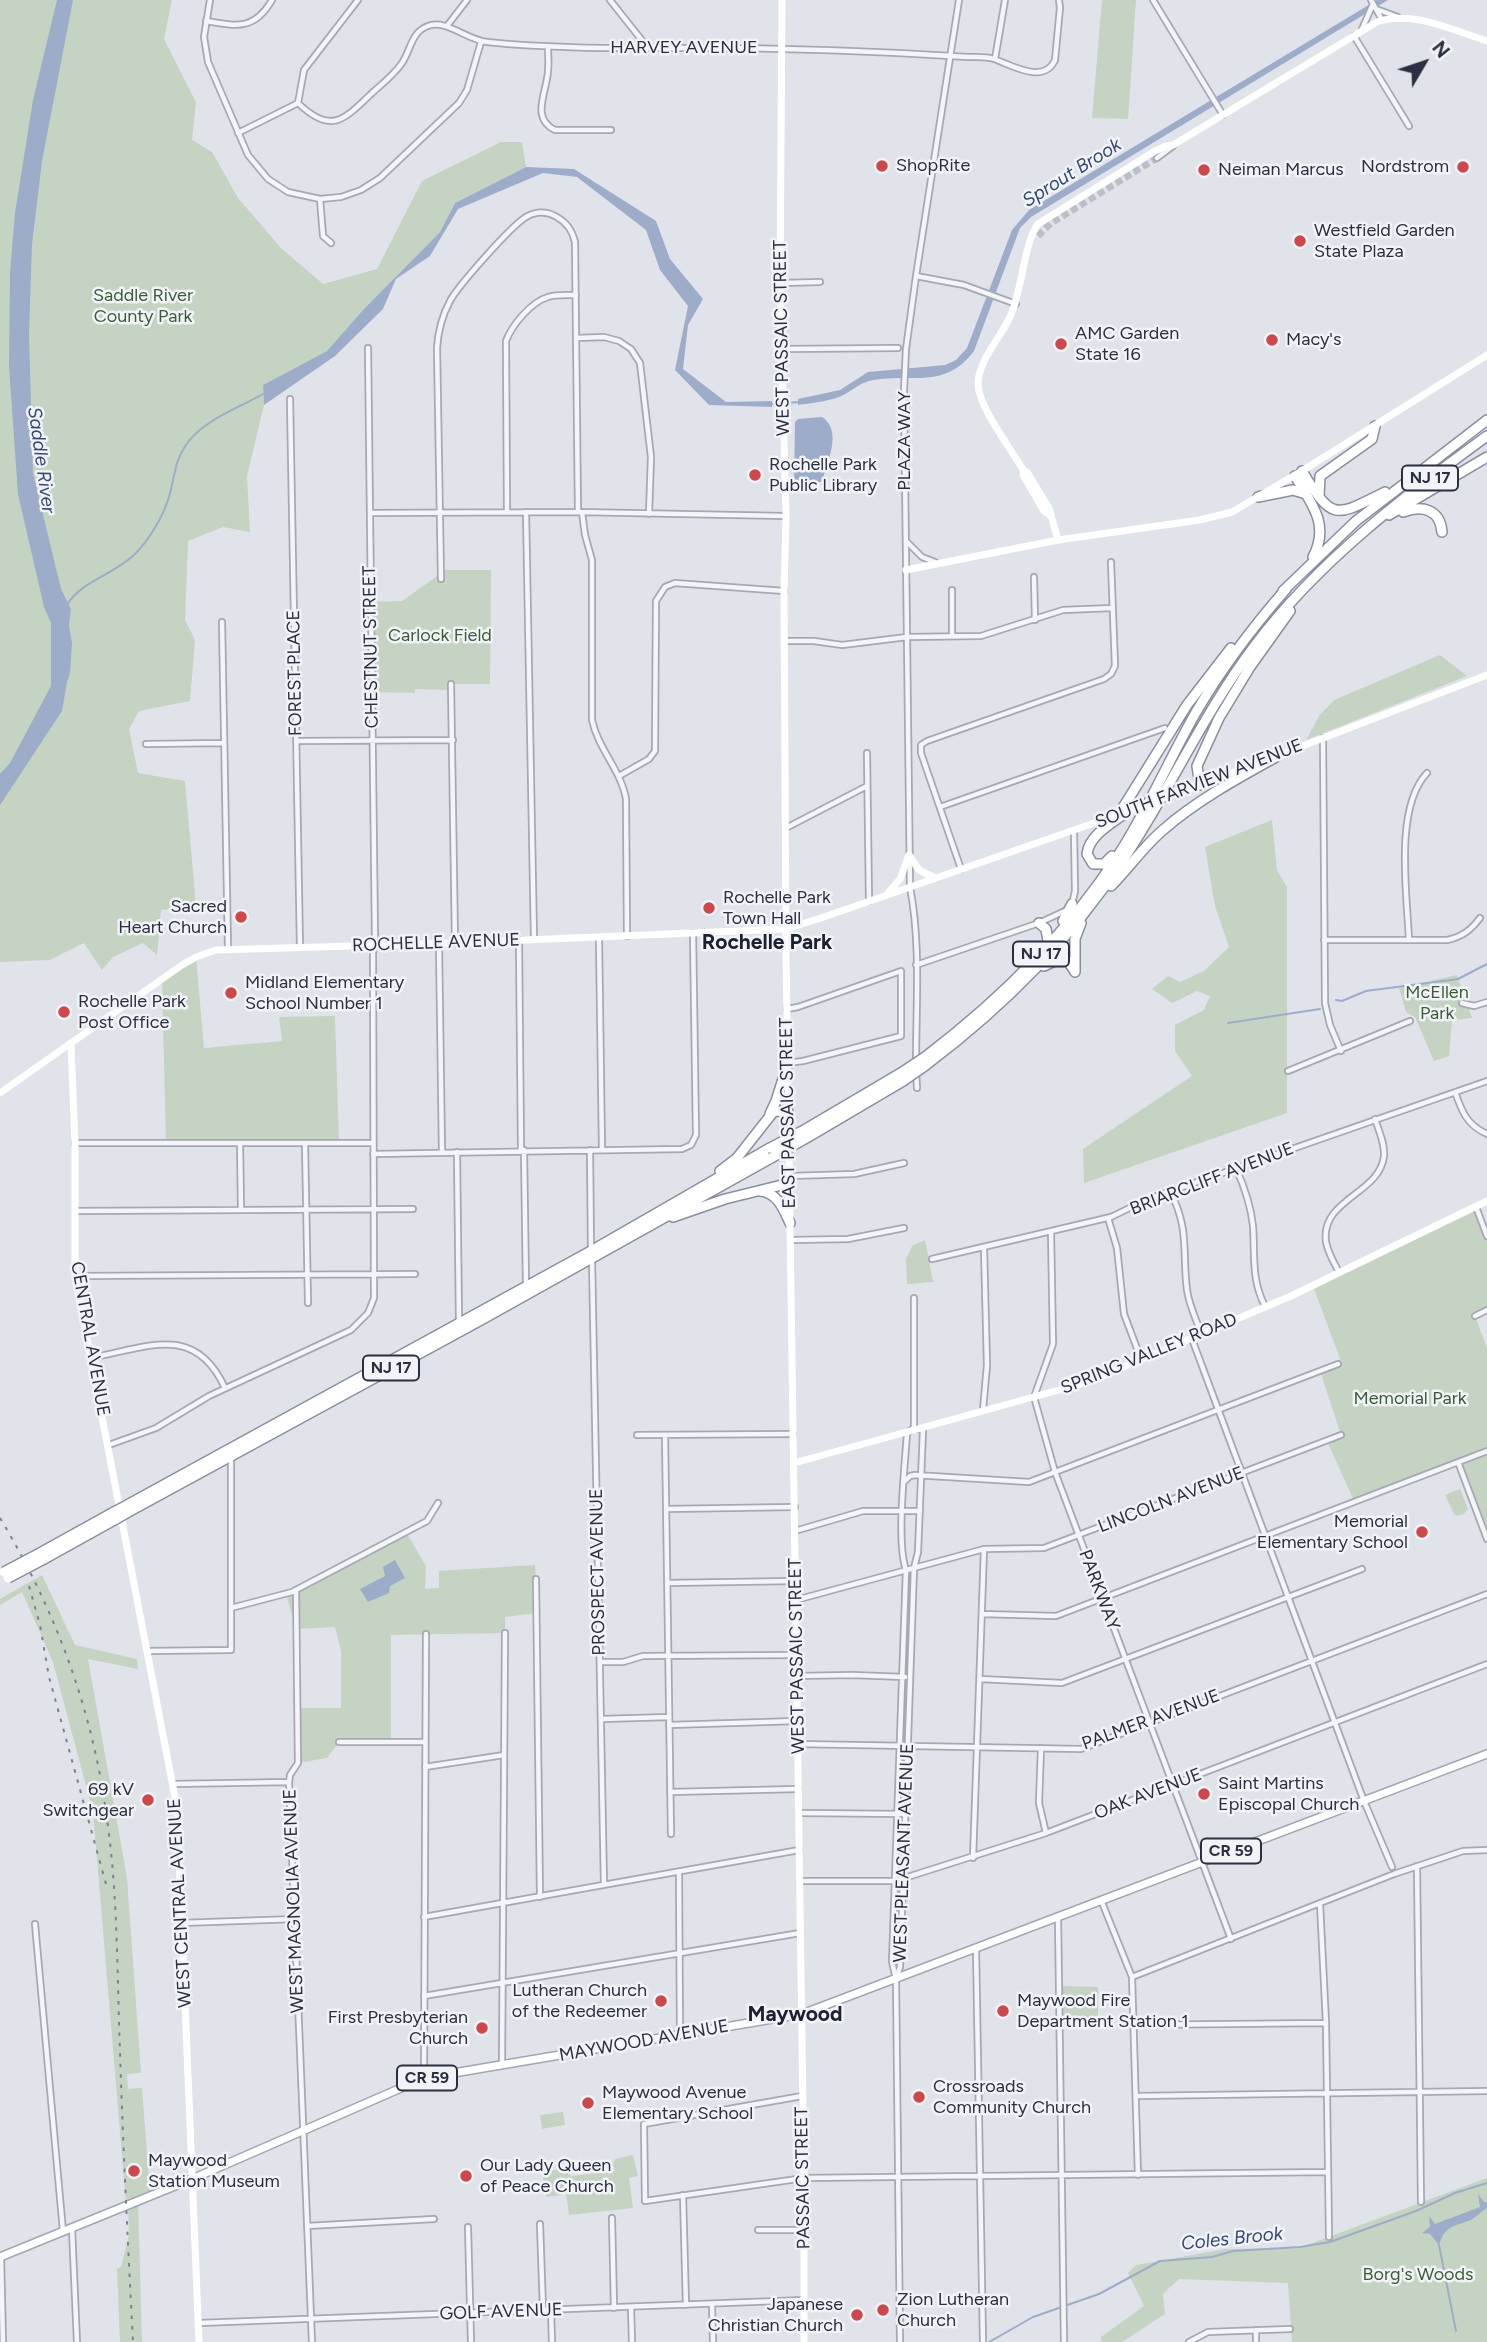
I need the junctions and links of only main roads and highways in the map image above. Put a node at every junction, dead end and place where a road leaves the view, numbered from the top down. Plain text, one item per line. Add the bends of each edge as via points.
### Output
1 (1487, 412) edge
2 (1487, 420) edge
3 (1376, 425) road end
4 (1487, 436) edge
5 (1454, 444) junction
6 (1487, 457) edge
7 (1406, 482) junction
8 (1306, 494) junction
9 (1258, 497) road end
10 (1319, 498) junction
11 (1375, 523) junction
12 (1442, 532) dead end
13 (1302, 571) junction
14 (1312, 580) junction
15 (1286, 589) junction
16 (1276, 757) road end
17 (1196, 787) road end
18 (1133, 830) junction
19 (1099, 895) junction
20 (1072, 904) road end
21 (1088, 909) junction
22 (1039, 923) road end
23 (1047, 944) junction
24 (1031, 975) junction
25 (926, 1061) junction
26 (788, 1063) road end
27 (789, 1112) road end
28 (769, 1116) junction
29 (770, 1153) junction
30 (790, 1179) road end
31 (755, 1191) junction
32 (670, 1207) junction
33 (658, 1221) junction
34 (790, 1223) road end
35 (592, 1255) junction
36 (130, 1508) junction
37 (3, 1577) edge

1 - 5 highway
2 - 5 highway, NJ 17
3 - 10 highway via 1372,439 1320,476
4 - 11 highway, NJ 17
5 - 7 highway, NJ 17
6 - 11 highway
7 - 10 highway via 1344,511 1330,509
7 - 13 highway, NJ 17
8 - 9 highway via 1293,490
8 - 10 highway via 1299,474
8 - 13 highway via 1321,534
11 - 12 highway via 1410,509 1425,509 1437,516
11 - 14 highway, NJ 17
13 - 15 highway, NJ 17
14 - 17 highway via 1219,718 1197,766
14 - 19 highway, NJ 17 via 1231,678
15 - 18 highway, NJ 17 via 1230,659
15 - 18 highway via 1239,638 1191,699 1123,813 1090,843 1089,860 1104,864
16 - 19 highway via 1171,823
18 - 23 highway, NJ 17 via 1102,879
19 - 21 highway, NJ 17
20 - 23 highway
21 - 24 highway, NJ 17
21 - 24 highway via 1075,939 1075,972 1072,964 1061,958
22 - 23 highway via 1046,929
23 - 25 highway, NJ 17 via 987,1007
24 - 25 highway, NJ 17 via 985,1018
25 - 29 highway, NJ 17, bridge
26 - 28 highway
27 - 28 highway via 774,1111
28 - 32 highway via 737,1158
29 - 32 highway, NJ 17
29 - 33 highway, NJ 17
30 - 31 highway
31 - 33 highway
31 - 34 highway via 773,1195
32 - 35 highway, NJ 17
33 - 35 highway, NJ 17
35 - 36 highway, NJ 17
35 - 36 highway, NJ 17 via 459,1323
36 - 37 highway, NJ 17, bridge

